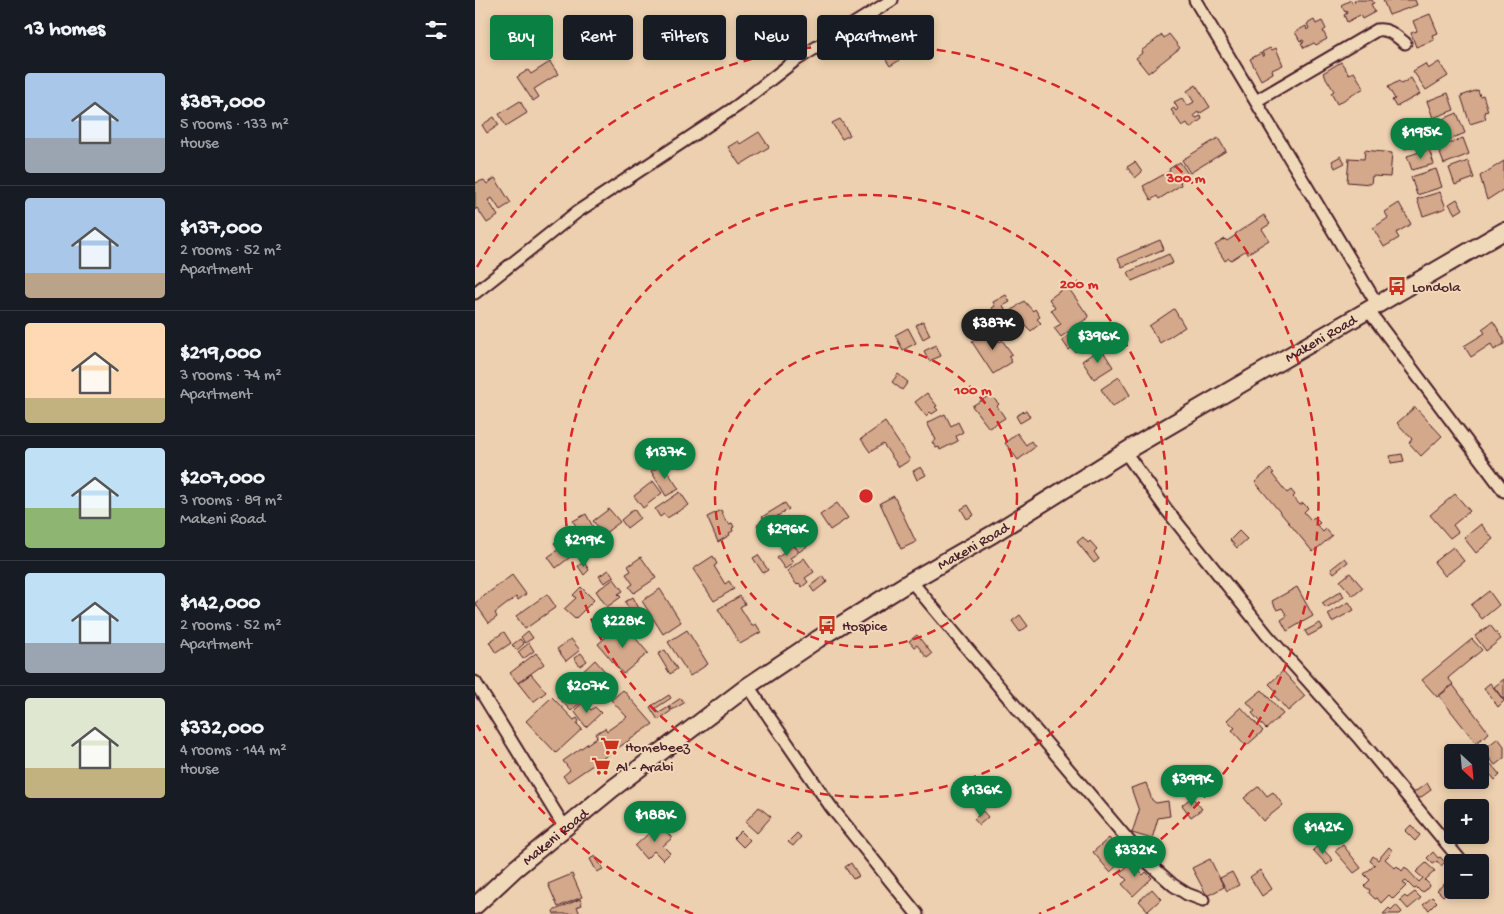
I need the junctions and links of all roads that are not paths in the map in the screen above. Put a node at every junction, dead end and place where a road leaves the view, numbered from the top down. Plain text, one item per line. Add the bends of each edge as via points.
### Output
1 (892, 0) edge
2 (1195, 0) edge
3 (1405, 43) dead end
4 (1256, 101) junction
5 (1504, 231) edge
6 (475, 293) edge
7 (1373, 307) junction
8 (1125, 452) junction
9 (1504, 491) edge
10 (911, 581) junction
11 (475, 682) edge
12 (748, 686) junction
13 (565, 828) junction
14 (1455, 854) edge
15 (1203, 900) dead end
16 (475, 906) edge
17 (917, 914) edge

1 - 6 street via 793,62 737,106 577,212
2 - 4 street
3 - 4 street via 1383,29 1377,30
4 - 7 street
5 - 7 main road, Makeni Road
7 - 8 main road, Makeni Road
7 - 9 street
8 - 10 main road, Makeni Road
8 - 14 street via 1172,517 1267,635 1358,737
10 - 12 main road, Makeni Road
10 - 15 street via 1145,860 1173,885
11 - 13 street
12 - 13 main road, Makeni Road
12 - 17 street via 831,807
13 - 16 main road, Makeni Road

